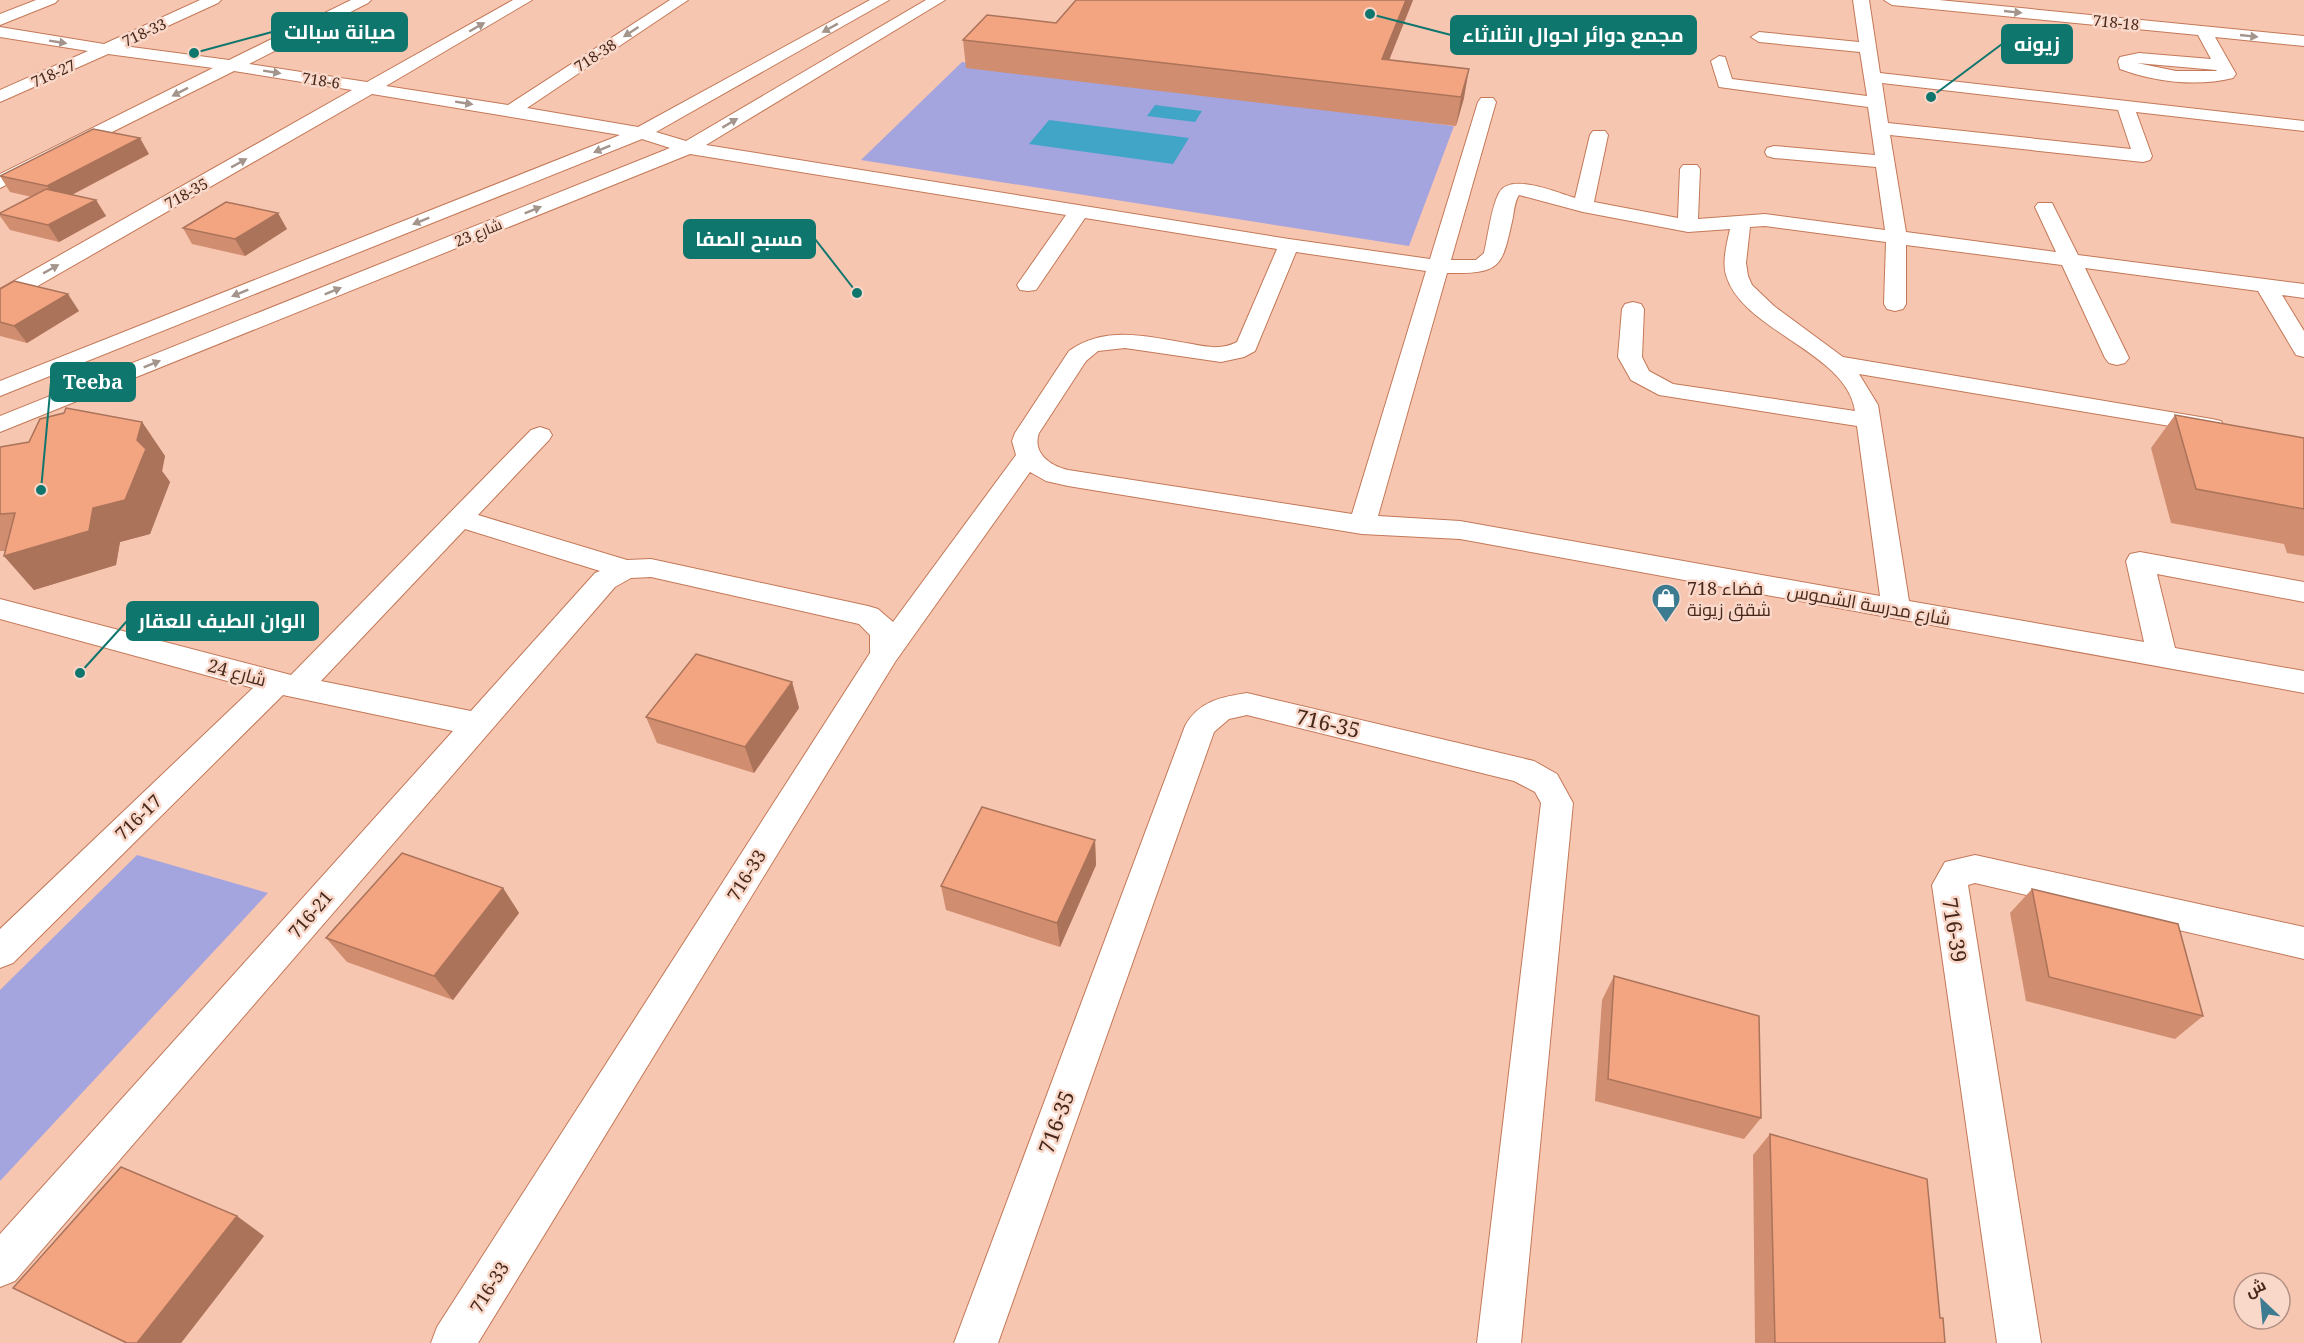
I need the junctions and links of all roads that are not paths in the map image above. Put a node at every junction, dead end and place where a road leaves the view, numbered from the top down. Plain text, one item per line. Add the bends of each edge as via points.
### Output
1 (50, 0) edge
2 (213, 0) edge
3 (363, 0) edge
4 (524, 0) edge
5 (680, 0) edge
6 (881, 0) edge
7 (937, 0) edge
8 (1861, 0) edge
9 (1892, 0) edge
10 (0, 20) edge
11 (2204, 31) junction
12 (0, 32) edge
13 (1759, 37) dead end
14 (2304, 41) edge
15 (1868, 48) junction
16 (107, 50) junction
17 (1719, 61) dead end
18 (232, 66) junction
19 (1872, 77) junction
20 (372, 88) junction
21 (0, 97) edge
22 (1487, 102) dead end
23 (1876, 103) junction
24 (2125, 106) junction
25 (2154, 109) junction
26 (511, 111) junction
27 (2304, 126) edge
28 (1880, 128) junction
29 (641, 133) junction
30 (1599, 135) dead end
31 (688, 148) junction
32 (1774, 152) dead end
33 (1885, 162) junction
34 (1690, 170) dead end
35 (0, 182) edge
36 (1583, 206) junction
37 (2045, 207) dead end
38 (1080, 210) junction
39 (1741, 220) junction
40 (1688, 226) junction
41 (1896, 236) junction
42 (1289, 245) junction
43 (2071, 260) junction
44 (1438, 266) junction
45 (1028, 285) dead end
46 (2266, 286) junction
47 (2304, 291) edge
48 (0, 298) edge
49 (1895, 304) dead end
50 (1633, 309) dead end
51 (2304, 350) edge
52 (2117, 358) dead end
53 (1836, 363) junction
54 (0, 388) edge
55 (1868, 420) junction
56 (0, 425) edge
57 (2234, 430) edge
58 (540, 435) dead end
59 (1028, 457) junction
60 (459, 518) junction
61 (1362, 525) junction
62 (626, 569) junction
63 (2304, 592) edge
64 (0, 609) edge
65 (1896, 609) junction
66 (885, 654) junction
67 (2162, 657) junction
68 (2304, 682) edge
69 (286, 685) junction
70 (477, 724) junction
71 (2304, 943) edge
72 (0, 952) edge
73 (0, 1266) edge
74 (453, 1343) edge
75 (976, 1343) edge
76 (1499, 1343) edge
77 (2019, 1343) edge

1 - 10 street
2 - 16 street, 718-33
3 - 18 street
20 -> 4 street
5 -> 26 street, 718-38
6 -> 29 street, شارع 23
31 -> 7 street, شارع 23
8 - 15 street
9 -> 11 street, 718-18
11 -> 14 street, 718-18
11 - 25 street via 2227,74 2219,77 2132,68
12 -> 16 street, 718-6
13 - 15 street
15 - 19 street
16 - 18 street, 718-6
16 - 21 street, 718-27
17 - 23 street via 1725,83
18 -> 20 street, 718-6
18 -> 35 street
19 - 23 street
19 - 24 street
20 -> 26 street, 718-6
48 -> 20 street, 718-35
22 - 44 street
23 - 28 street
24 - 25 street
24 - 28 street via 2143,156
25 - 27 street
26 - 29 street, 718-6
28 - 33 street
29 - 31 street, 718-6
29 -> 54 street, شارع 23
30 - 36 street
31 - 38 street, 718-6
56 -> 31 street, شارع 23
32 - 33 street
33 - 41 street
34 - 40 street
36 - 40 street, 718-6
36 - 44 street, 718-6 via 1543,193 1514,190 1508,194 1494,256 1482,265
37 - 43 street
38 - 42 street, 718-6
38 - 45 street
39 - 40 street, 718-6
39 - 41 street, 718-6
39 - 53 street via 1736,268 1741,285 1758,303
41 - 43 street, 718-6
41 - 49 street
42 - 44 street, 718-6
42 - 59 street via 1246,346 1221,355 1124,341 1088,346 1077,356 1027,433
43 - 46 street, 718-6
43 - 52 street
44 - 61 street
46 - 47 street, 718-6
46 - 51 street
50 - 55 street via 1630,357 1639,375 1667,390
53 - 55 street via 1860,391
53 - 57 street
55 - 65 street
58 - 60 street, 716-17
59 - 61 street, شارع مدرسة الشموس via 1044,470 1068,478
59 - 66 street, 716-33
60 - 62 street
60 - 69 street, 716-17
61 - 65 street, شارع مدرسة الشموس via 1460,530
62 - 66 street via 651,568 868,616 885,632
62 - 70 street, 716-21 via 605,580
63 - 67 street via 2140,561
64 - 69 street, شارع 24
65 - 67 street, شارع مدرسة الشموس
66 - 74 street, 716-33
67 - 68 street, شارع مدرسة الشموس
69 - 70 street, شارع 24
69 - 72 street, 716-17
70 - 73 street, 716-21
71 - 77 street, 716-39 via 1975,868 1957,872 1948,885
75 - 76 street, 716-35 via 1202,726 1220,709 1247,704 1523,770 1546,783 1557,803

